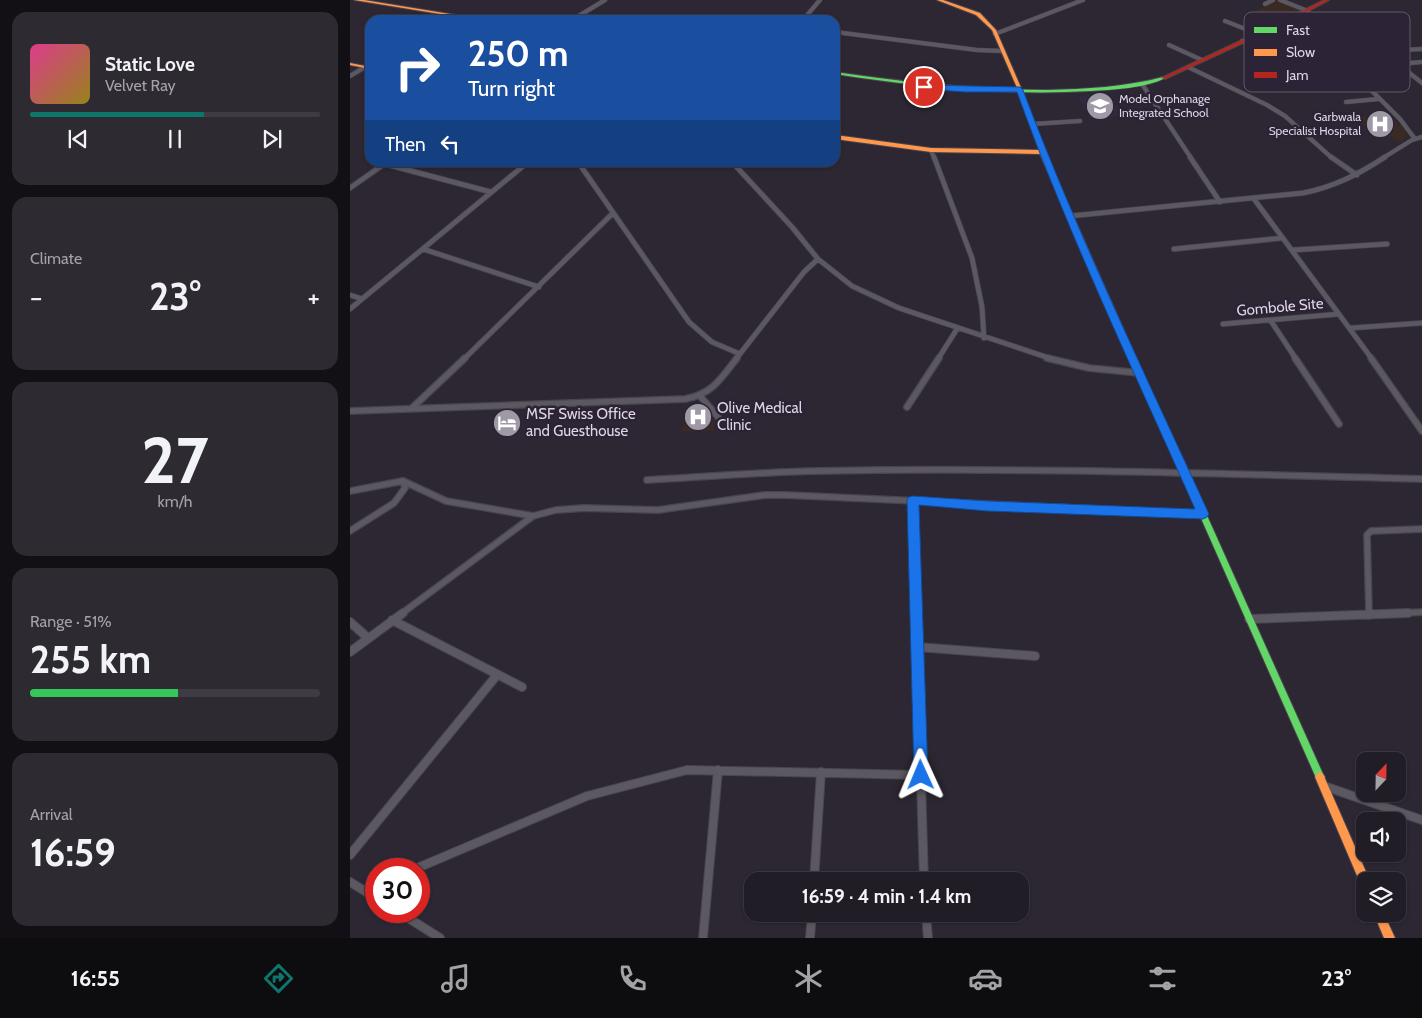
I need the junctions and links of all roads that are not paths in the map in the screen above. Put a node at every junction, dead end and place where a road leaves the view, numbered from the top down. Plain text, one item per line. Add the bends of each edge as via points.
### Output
1 (356, 0) edge
2 (605, 0) edge
3 (820, 0) edge
4 (939, 0) edge
5 (1083, 0) edge
6 (1273, 0) edge
7 (1280, 0) edge
8 (1328, 0) edge
9 (1265, 4) dead end
10 (1308, 11) joint
11 (453, 15) edge
12 (580, 15) edge
13 (807, 15) edge
14 (1225, 21) dead end
15 (1244, 28) edge
16 (840, 33) edge
17 (995, 34) junction
18 (1242, 41) edge
19 (1169, 45) dead end
20 (1003, 51) junction
21 (1202, 60) junction
22 (350, 64) edge
23 (365, 67) edge
24 (1188, 67) junction
25 (365, 69) edge
26 (840, 74) edge
27 (1410, 74) edge
28 (350, 76) edge
29 (1422, 83) edge
30 (1142, 84) junction
31 (1020, 91) junction
32 (1372, 92) edge
33 (1378, 99) junction
34 (1346, 102) dead end
35 (1080, 121) dead end
36 (1033, 124) junction
37 (1422, 137) edge
38 (840, 138) edge
39 (1415, 139) junction
40 (931, 150) junction
41 (1042, 152) junction
42 (381, 167) edge
43 (397, 167) edge
44 (522, 167) edge
45 (581, 167) edge
46 (737, 167) edge
47 (1357, 175) junction
48 (351, 186) edge
49 (491, 192) junction
50 (1254, 199) junction
51 (1220, 202) junction
52 (613, 213) junction
53 (1070, 216) junction
54 (1283, 238) junction
55 (1387, 244) dead end
56 (423, 249) junction
57 (1174, 249) dead end
58 (1293, 250) junction
59 (818, 259) junction
60 (539, 287) junction
61 (350, 295) edge
62 (362, 299) junction
63 (350, 309) edge
64 (1339, 314) junction
65 (1271, 321) junction
66 (1422, 323) edge
67 (1223, 324) dead end
68 (1351, 328) junction
69 (956, 329) junction
70 (984, 338) junction
71 (740, 354) junction
72 (1140, 373) junction
73 (700, 396) junction
74 (907, 407) dead end
75 (411, 409) junction
76 (350, 411) edge
77 (718, 417) dead end
78 (1339, 424) dead end
79 (1422, 431) edge
80 (1186, 473) junction
81 (647, 480) dead end
82 (1422, 480) edge
83 (403, 481) junction
84 (350, 491) edge
85 (913, 500) junction
86 (1203, 514) junction
87 (533, 516) junction
88 (1422, 529) edge
89 (350, 531) edge
90 (1422, 612) edge
91 (1369, 615) junction
92 (1249, 619) junction
93 (392, 620) junction
94 (350, 622) edge
95 (368, 638) junction
96 (918, 647) junction
97 (350, 652) edge
98 (1035, 656) dead end
99 (497, 675) junction
100 (522, 687) dead end
101 (718, 770) junction
102 (821, 772) junction
103 (921, 775) junction
104 (1324, 786) junction
105 (1422, 820) edge
106 (350, 855) edge
107 (430, 863) edge
108 (815, 872) edge
109 (924, 872) edge
110 (1361, 872) edge
111 (350, 882) edge
112 (364, 890) edge
113 (811, 922) edge
114 (927, 922) edge
115 (1383, 922) edge
116 (416, 923) edge
117 (440, 938) edge
118 (703, 938) edge
119 (810, 938) edge
120 (928, 938) edge
121 (1390, 938) edge

1 - 11 street
2 - 12 street
3 - 13 street
4 - 17 street via 978,14
5 - 17 street
6 - 9 street
7 - 10 street
8 - 10 street
14 - 15 street
16 - 20 street
17 - 20 street
18 - 21 street
19 - 21 street
20 - 31 street
21 - 24 street
22 - 23 street
24 - 30 street
24 - 47 street via 1285,116 1335,161
25 - 28 street
26 - 31 street via 924,87
27 - 29 street
30 - 31 street via 1093,90
30 - 51 street
31 - 36 street
32 - 33 street
33 - 34 street
33 - 39 street via 1400,119
35 - 36 street
36 - 41 street
37 - 39 street
38 - 40 street
39 - 47 street
40 - 41 street
40 - 70 street via 972,258 982,307
41 - 53 street
42 - 48 street
43 - 49 street
44 - 49 street
45 - 52 street
46 - 59 street
47 - 50 street via 1322,189
49 - 56 street
50 - 51 street
50 - 54 street
51 - 53 street
52 - 60 street
52 - 71 street via 689,322 705,339
53 - 72 street
54 - 57 street
54 - 58 street
55 - 58 street
56 - 60 street
56 - 62 street
58 - 64 street
59 - 69 street via 852,286
59 - 71 street via 804,272
60 - 75 street
61 - 62 street
62 - 63 street
64 - 65 street, Gombole Site
64 - 68 street
65 - 67 street, Gombole Site
65 - 78 street
66 - 68 street
68 - 79 street
69 - 70 street
69 - 74 street
70 - 72 street via 1089,368
71 - 73 street via 716,385
72 - 80 street
73 - 75 street via 676,400
73 - 77 street
75 - 76 street
80 - 81 street via 817,471
80 - 82 street
80 - 86 street
83 - 84 street
83 - 87 street via 446,501
83 - 89 street via 405,488 394,503
85 - 86 street
85 - 87 street via 765,495 658,510 584,508
85 - 96 street
86 - 92 street
87 - 93 street
88 - 91 street via 1378,530 1367,535
90 - 91 street
91 - 92 street
92 - 104 street
93 - 95 street
93 - 99 street
94 - 95 street
95 - 97 street
96 - 98 street
96 - 103 street
99 - 100 street
99 - 106 street
101 - 102 street
101 - 107 street via 687,770 587,796
101 - 118 street
102 - 103 street
102 - 108 street
103 - 109 street
104 - 105 street
104 - 110 street
111 - 112 street
113 - 119 street
114 - 120 street
115 - 121 street
116 - 117 street

